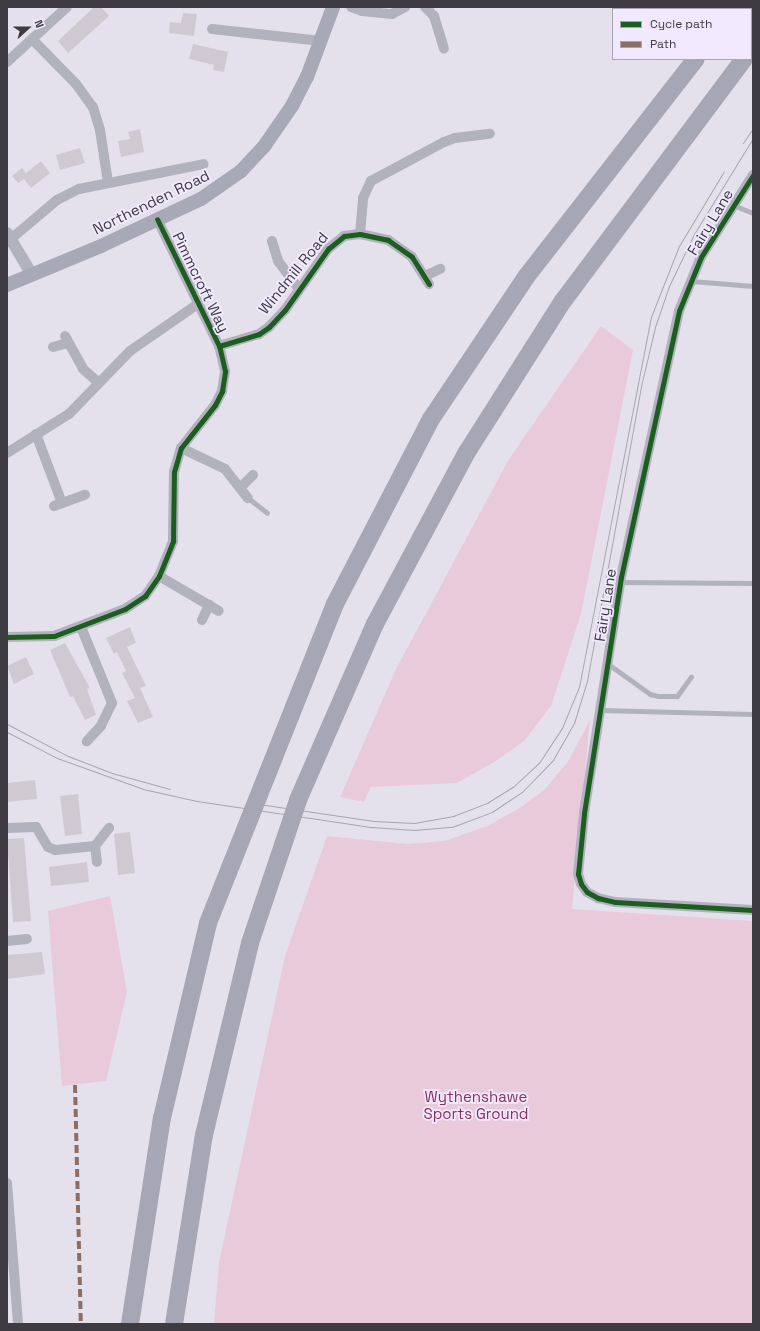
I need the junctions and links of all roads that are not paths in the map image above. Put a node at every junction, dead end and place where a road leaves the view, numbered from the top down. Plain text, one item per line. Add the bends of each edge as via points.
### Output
1 (67, 7) edge
2 (334, 7) edge
3 (351, 7) edge
4 (405, 7) edge
5 (425, 7) edge
6 (212, 29) dead end
7 (32, 39) junction
8 (322, 41) junction
9 (444, 49) dead end
10 (695, 60) edge
11 (743, 60) edge
12 (7, 62) edge
13 (490, 134) dead end
14 (204, 164) dead end
15 (753, 175) edge
16 (108, 182) junction
17 (734, 205) junction
18 (753, 213) edge
19 (157, 219) junction
20 (360, 234) junction
21 (9, 235) edge
22 (272, 240) dead end
23 (440, 269) dead end
24 (31, 273) junction
25 (691, 281) junction
26 (7, 285) edge
27 (753, 286) edge
28 (299, 289) junction
29 (199, 303) junction
30 (219, 346) junction
31 (53, 347) dead end
32 (98, 382) junction
33 (36, 434) junction
34 (182, 448) junction
35 (7, 453) edge
36 (253, 475) dead end
37 (241, 487) junction
38 (85, 495) dead end
39 (248, 498) joint
40 (267, 513) dead end
41 (158, 576) junction
42 (620, 582) junction
43 (753, 583) edge
44 (209, 604) junction
45 (219, 611) dead end
46 (202, 620) dead end
47 (81, 627) junction
48 (7, 637) edge
49 (608, 664) junction
50 (691, 678) dead end
51 (600, 710) junction
52 (753, 714) edge
53 (87, 741) dead end
54 (7, 828) edge
55 (110, 828) dead end
56 (95, 846) junction
57 (97, 862) dead end
58 (753, 910) edge
59 (27, 939) dead end
60 (7, 941) edge
61 (7, 1183) edge
62 (18, 1324) edge
63 (130, 1324) edge
64 (174, 1324) edge

1 - 7 street
2 - 8 main road, Northenden Road
3 - 4 street via 362,11 392,14
5 - 9 street via 434,16
6 - 8 street
7 - 12 street
7 - 16 street via 76,84 93,107 100,130
8 - 19 main road, Northenden Road via 292,106 260,150 220,188
10 - 63 highway via 526,277 431,419 335,604 208,923 162,1118
11 - 64 highway via 563,301 467,452 375,624 298,800 250,943 204,1135
13 - 20 street via 455,138 444,142 372,181 363,198
14 - 16 street, Northenden Road
15 - 17 street, Fairy Lane
16 - 21 street, Northenden Road via 79,189 57,200
17 - 18 lane
17 - 25 street, Fairy Lane via 701,257
19 - 24 main road, Northenden Road via 101,246
19 - 29 street, Pimmcroft Way via 173,257
20 - 23 street, Windmill Road via 375,236 401,248 412,257 427,280
20 - 28 street, Windmill Road via 336,240
21 - 24 street
22 - 28 street via 278,261
24 - 26 main road, Northenden Road
25 - 27 lane
25 - 42 street, Fairy Lane via 678,318
28 - 30 street, Windmill Road via 285,310 269,327 259,334
29 - 30 street, Pimmcroft Way
29 - 32 street, Pimmcroft Way via 142,341
30 - 34 street, Pimmcroft Way via 225,371 222,391 215,405
31 - 32 street via 67,339 83,370
32 - 33 street, Pimmcroft Way via 69,414
33 - 35 street, Pimmcroft Way
33 - 38 street via 58,504
34 - 37 street via 225,469
34 - 41 street, Pimmcroft Way via 174,472 173,541
36 - 37 street
37 - 39 street
39 - 40 lane
41 - 44 street
41 - 47 street, Pimmcroft Way via 145,596 125,610
42 - 43 lane
42 - 49 street, Fairy Lane
44 - 45 street
44 - 46 street
47 - 48 street, Pimmcroft Way via 54,636
47 - 53 street via 112,703 101,726
49 - 50 lane via 650,694 658,696 677,696
49 - 51 street, Fairy Lane
51 - 52 lane
51 - 58 street, Fairy Lane via 584,814 578,874 586,892 615,902
54 - 56 street via 36,827 48,847 55,850
55 - 56 street
56 - 57 street
59 - 60 street
61 - 62 street

